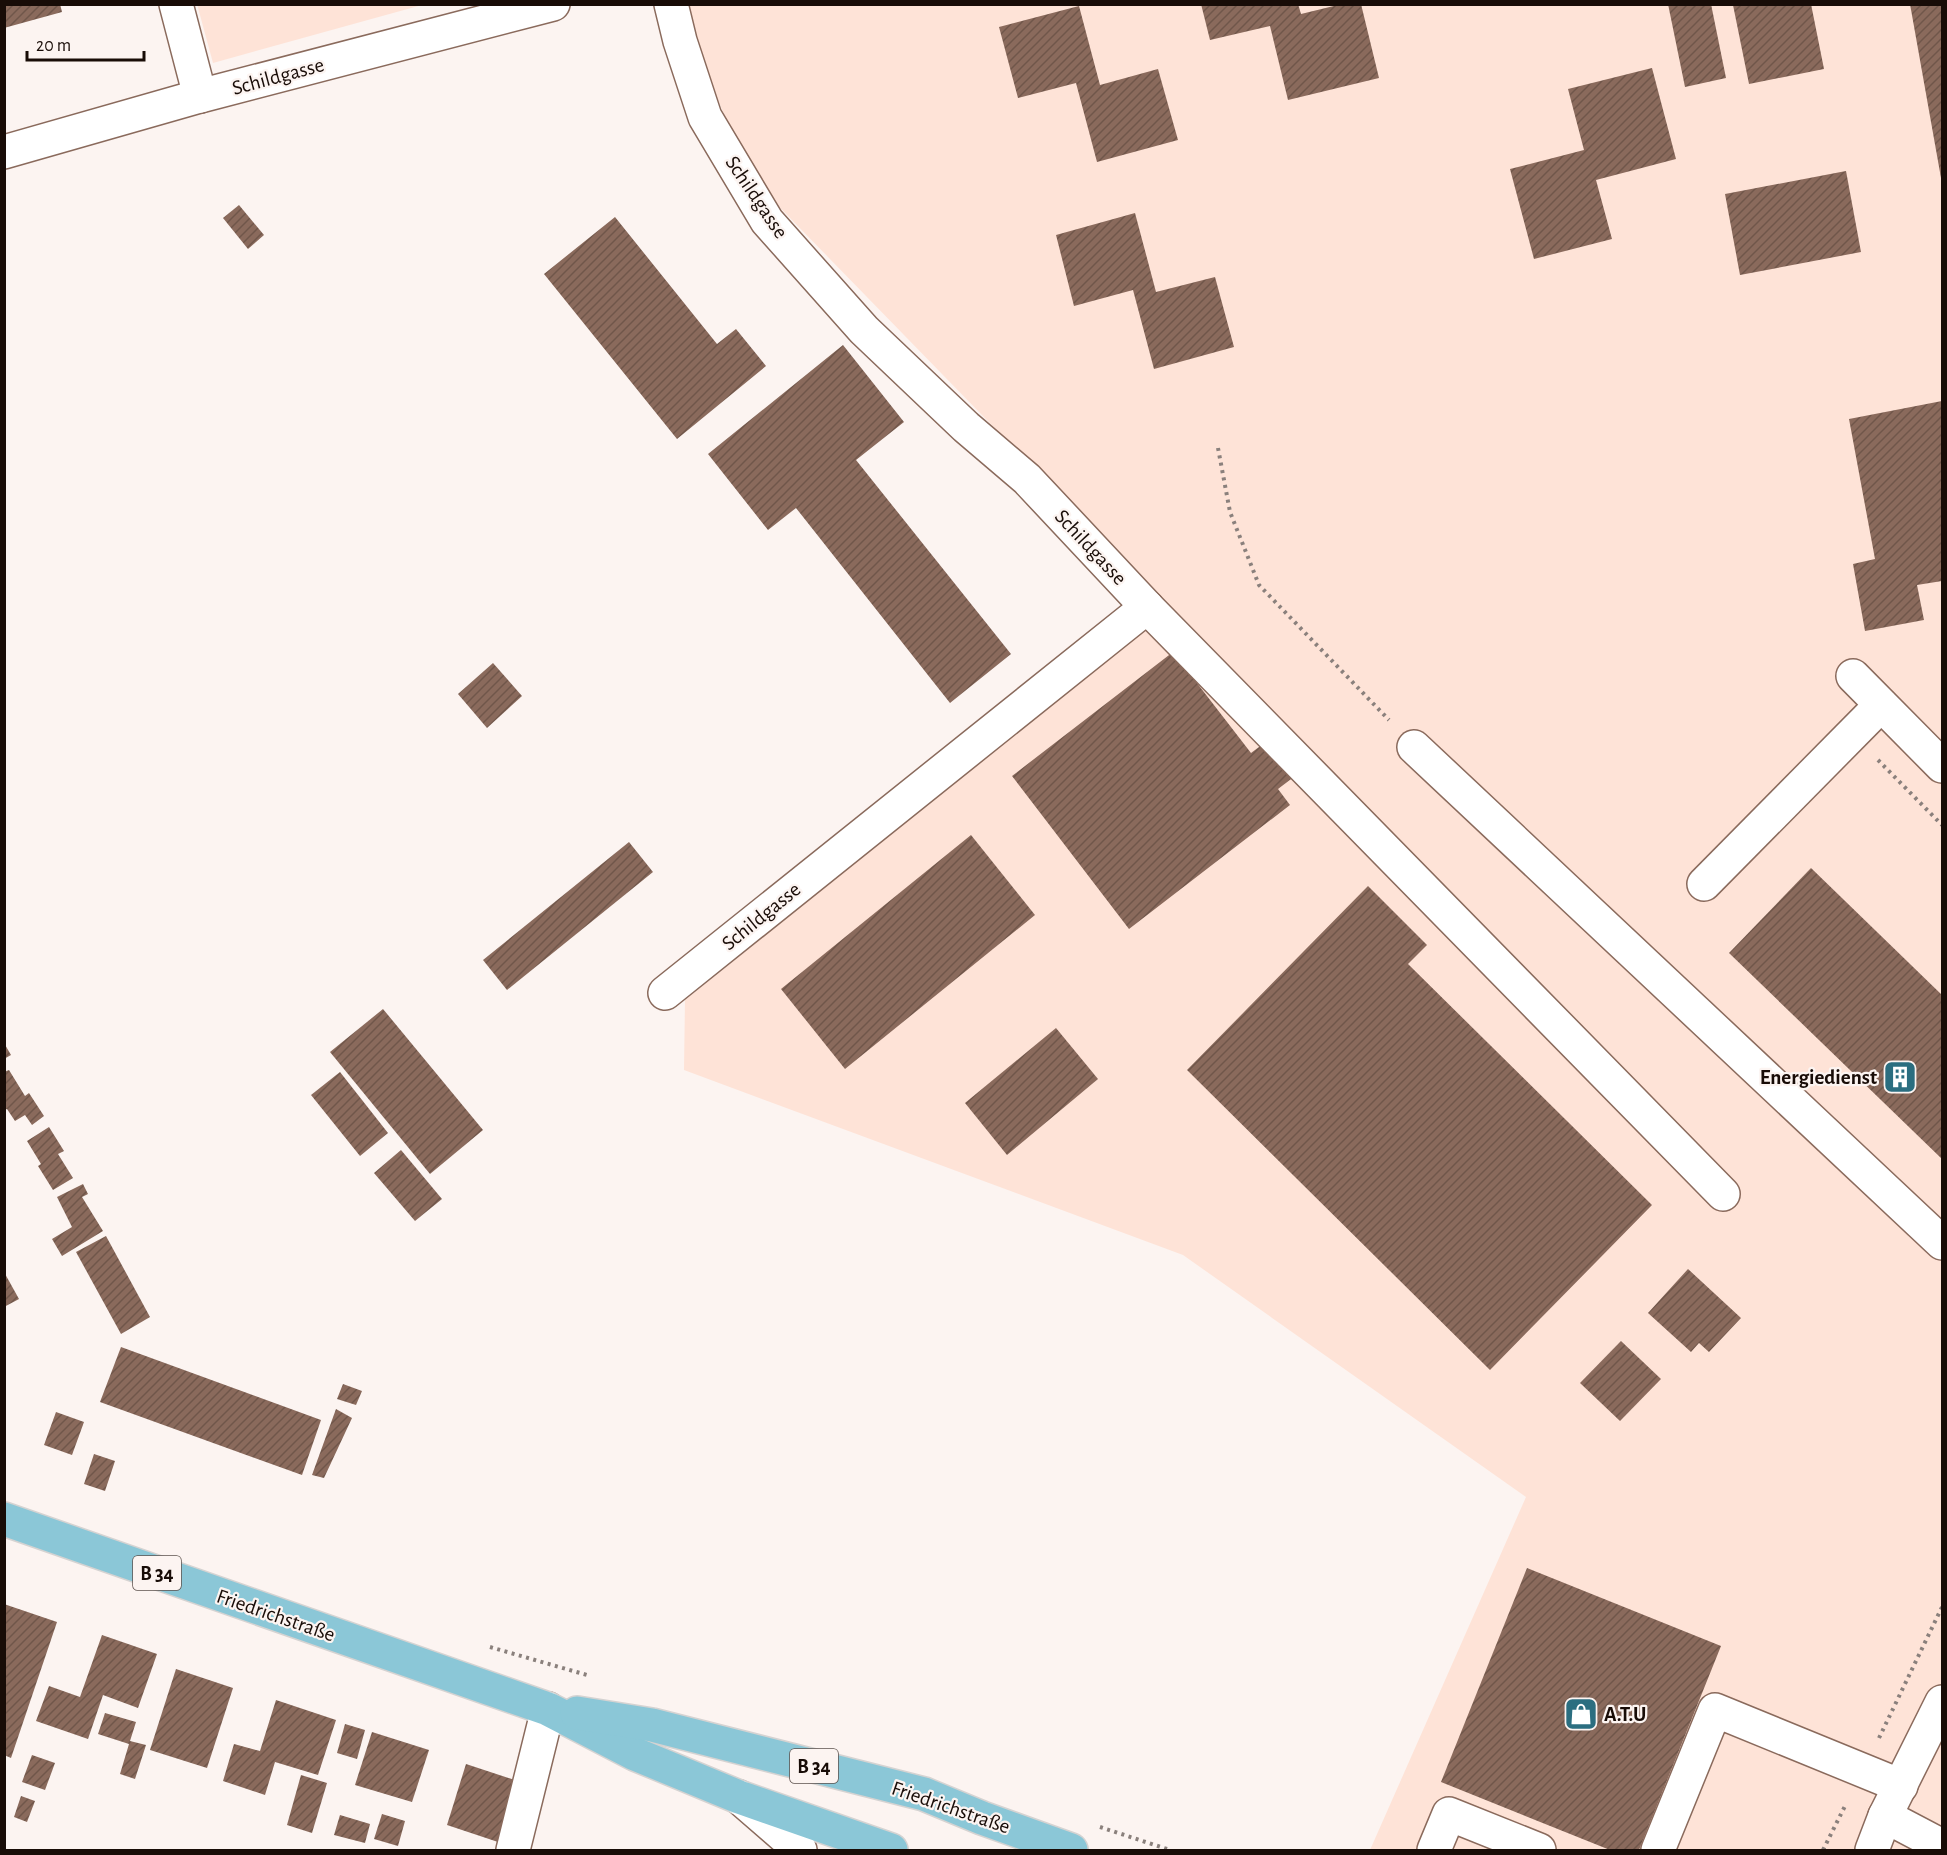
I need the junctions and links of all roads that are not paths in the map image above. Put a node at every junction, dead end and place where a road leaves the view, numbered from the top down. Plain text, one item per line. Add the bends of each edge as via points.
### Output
1 (176, 4) edge
2 (552, 4) edge
3 (671, 4) edge
4 (200, 96) junction
5 (4, 152) edge
6 (1147, 607) junction
7 (1853, 676) dead end
8 (1881, 705) junction
9 (1414, 747) road end
10 (1942, 766) edge
11 (1704, 884) dead end
12 (665, 993) dead end
13 (1723, 1194) dead end
14 (1942, 1243) edge
15 (4, 1519) edge
16 (1942, 1702) edge
17 (548, 1709) junction
18 (1932, 1750) edge
19 (1901, 1786) junction
20 (739, 1797) junction
21 (1886, 1816) junction
22 (982, 1818) junction
23 (1942, 1846) edge
24 (513, 1851) edge
25 (800, 1851) edge
26 (891, 1851) edge
27 (995, 1851) edge
28 (1071, 1851) edge
29 (1434, 1851) edge
30 (1539, 1851) edge
31 (1658, 1851) edge
32 (1872, 1851) edge

1 - 4 street
2 - 4 street, Schildgasse
3 - 6 street, Schildgasse via 705,117 767,220 864,330 1027,479
4 - 5 street, Schildgasse
6 - 12 street, Schildgasse
6 - 13 street
7 - 8 street
8 - 10 street
8 - 11 street
9 - 14 street
15 - 17 main road, Friedrichstraße / B 34
16 - 18 street
17 - 20 main road, Friedrichstraße / B 34 via 635,1754
17 - 22 main road, Friedrichstraße / B 34 via 652,1725 924,1794
17 - 24 street
18 - 19 street
19 - 21 street
19 - 31 street via 1715,1710
20 - 25 street
20 - 26 main road, Friedrichstraße / B 34
21 - 23 street
21 - 32 street
22 - 27 main road
22 - 28 main road, Friedrichstraße / B 34
29 - 30 street via 1449,1814

